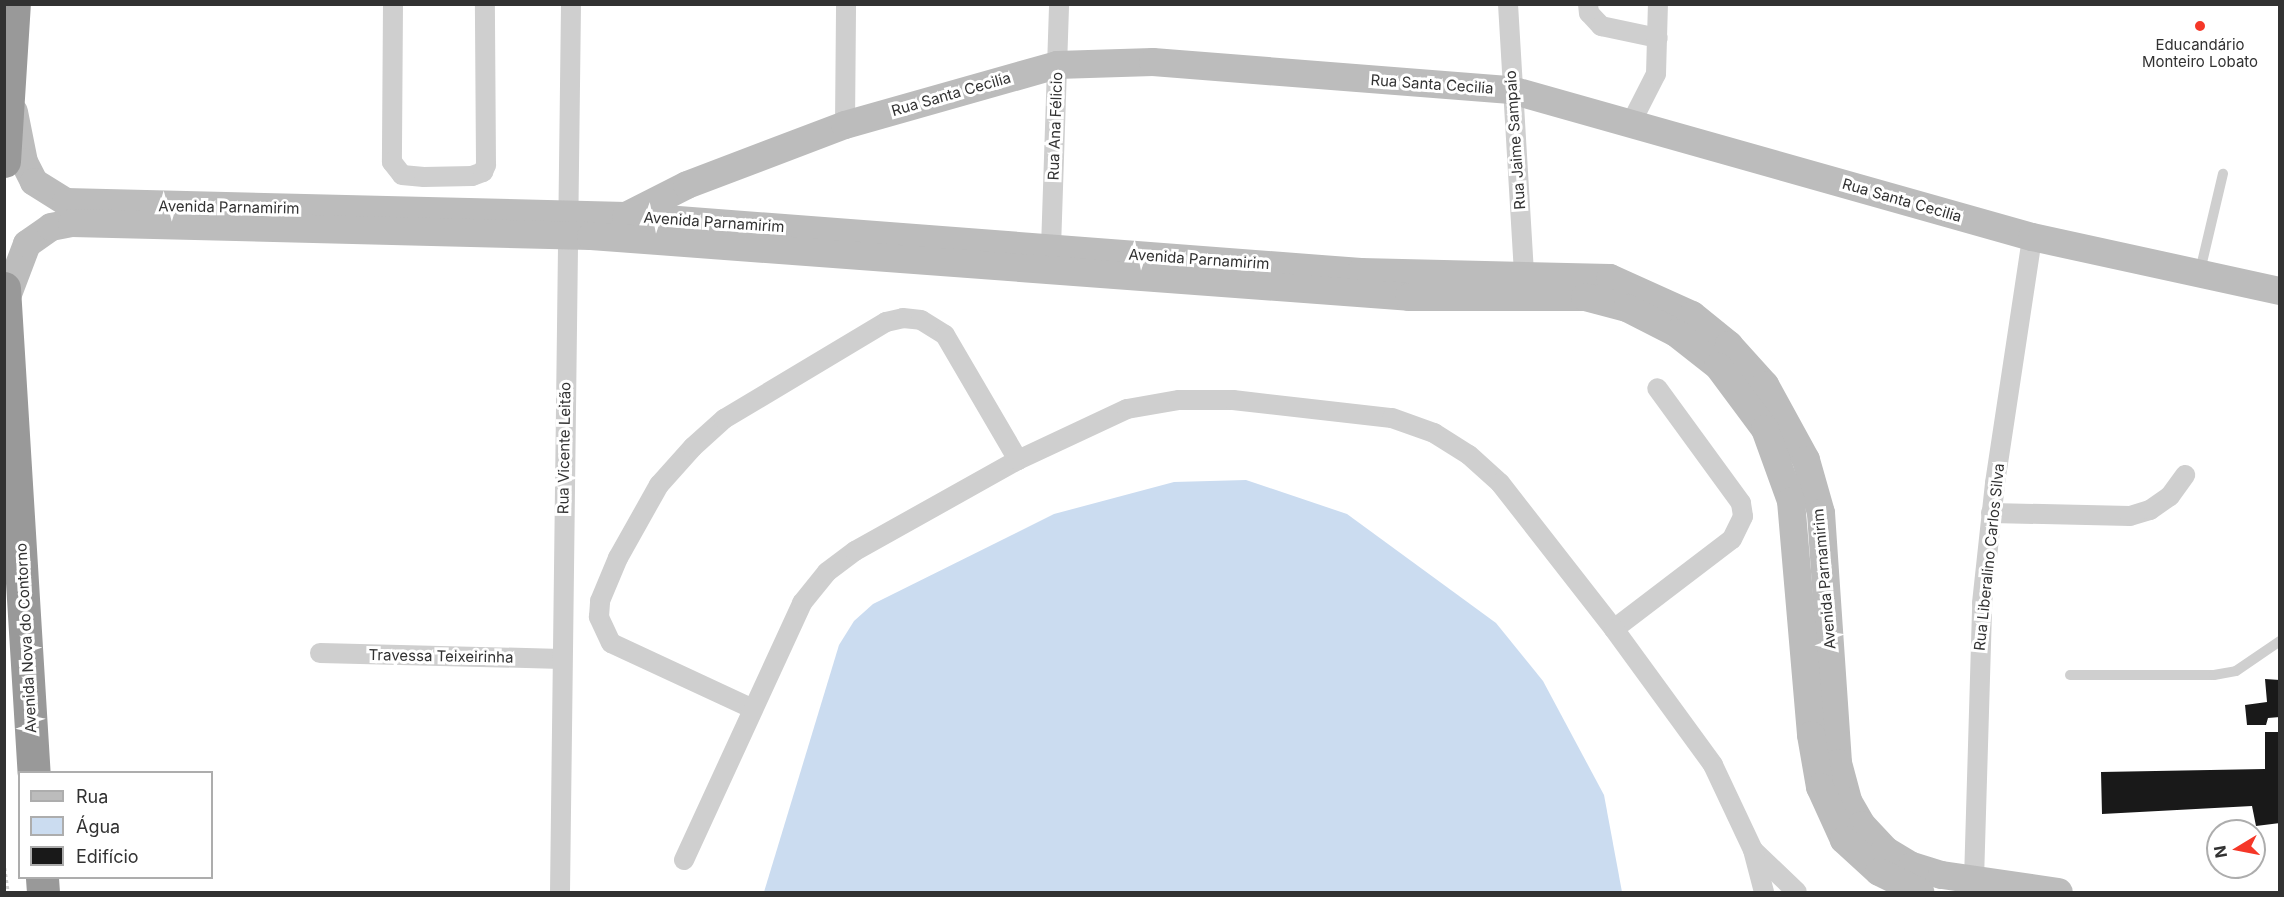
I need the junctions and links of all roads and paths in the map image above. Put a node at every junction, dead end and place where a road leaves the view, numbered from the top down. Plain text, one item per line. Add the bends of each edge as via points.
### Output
1 (14, 4) edge
2 (393, 4) edge
3 (485, 4) edge
4 (571, 4) edge
5 (846, 4) edge
6 (1059, 4) edge
7 (1508, 4) edge
8 (1588, 4) edge
9 (1658, 4) edge
10 (1658, 38) junction
11 (1057, 65) junction
12 (8, 83) junction
13 (1511, 90) junction
14 (1631, 123) junction
15 (845, 125) junction
16 (4, 161) edge
17 (2223, 174) dead end
18 (424, 177) junction
19 (423, 210) junction
20 (626, 216) junction
21 (216, 218) junction
22 (574, 228) junction
23 (2032, 237) junction
24 (1051, 248) junction
25 (2200, 272) junction
26 (1524, 276) junction
27 (4, 288) edge
28 (2280, 291) edge
29 (5, 302) edge
30 (1657, 388) dead end
31 (1018, 460) junction
32 (2185, 475) dead end
33 (1991, 513) junction
34 (18, 518) junction
35 (4, 578) edge
36 (1614, 629) junction
37 (2280, 640) edge
38 (1817, 648) junction
39 (320, 653) dead end
40 (562, 658) junction
41 (4, 664) edge
42 (2070, 675) dead end
43 (751, 708) junction
44 (30, 721) junction
45 (34, 771) edge
46 (1753, 850) junction
47 (684, 860) dead end
48 (4, 862) edge
49 (1974, 880) junction
50 (8, 892) edge
51 (560, 892) edge
52 (1764, 892) edge
53 (1797, 892) edge
54 (1920, 892) edge
55 (2059, 892) edge

1 - 12 highway
2 - 18 street via 392,162 396,172
3 - 18 street via 486,165 472,176
4 - 22 street, Rua Vicente Leitão
5 - 15 street
6 - 11 street, Rua Ana Félicio
7 - 13 street, Rua Jaime Sampaio
8 - 10 street via 1600,26
9 - 10 street
10 - 14 street via 1652,86
11 - 13 street, Rua Santa Cecilia via 1154,62
11 - 15 street, Rua Santa Cecilia
11 - 24 street, Rua Ana Félicio
12 - 16 highway
12 - 21 street, Avenida Parnamirim via 24,162 33,182 49,195 84,203
13 - 14 street, Rua Santa Cecilia
13 - 26 street, Rua Jaime Sampaio
14 - 23 street, Rua Santa Cecilia
15 - 20 street, Rua Santa Cecilia via 687,185
17 - 25 lane
18 - 19 street
19 - 21 street, Avenida Parnamirim
19 - 22 street, Avenida Parnamirim
20 - 22 street, Rua Santa Cecilia
20 - 24 street, Avenida Parnamirim
21 - 22 street, Avenida Parnamirim
21 - 29 street, Avenida Parnamirim via 51,226 27,244
22 - 38 street, Avenida Parnamirim via 1409,297 1585,297 1627,308 1676,333 1712,360 1736,386 1765,429 1791,501
22 - 40 street, Rua Vicente Leitão
23 - 25 street, Rua Santa Cecilia
23 - 33 street, Rua Liberalino Carlos Silva
24 - 26 street, Avenida Parnamirim via 1361,272
25 - 28 street, Rua Santa Cecilia
26 - 38 street, Avenida Parnamirim via 1610,278 1655,296 1692,315 1730,345 1765,385 1806,460 1821,513
27 - 29 highway, Avenida Nova do Contorno
29 - 34 highway, Avenida Nova do Contorno
30 - 36 street via 1741,503 1743,516 1732,539
31 - 36 street via 1127,409 1179,400 1233,400 1392,418 1451,444 1500,483
31 - 43 street via 855,551 827,572 802,603
31 - 43 street via 945,335 921,320 903,318 886,322 724,419 693,447 659,485 618,558 600,601 599,617 611,643
32 - 33 street via 2170,496 2150,510 2130,516
33 - 49 street, Rua Liberalino Carlos Silva via 1976,716
34 - 35 highway
34 - 44 highway, Avenida Nova do Contorno
36 - 46 street via 1713,765
37 - 42 lane via 2236,671 2214,675
38 - 49 street, Avenida Parnamirim via 1848,801 1862,825 1885,850 1912,866
38 - 54 street, Avenida Parnamirim via 1813,753 1830,812 1844,840 1862,859
39 - 40 street, Travessa Teixeirinha
40 - 51 street, Rua Vicente Leitão
41 - 44 highway via 15,674
43 - 47 street
44 - 45 highway, Avenida Nova do Contorno
46 - 52 street
46 - 53 street
48 - 50 path
49 - 55 street, Avenida Parnamirim

